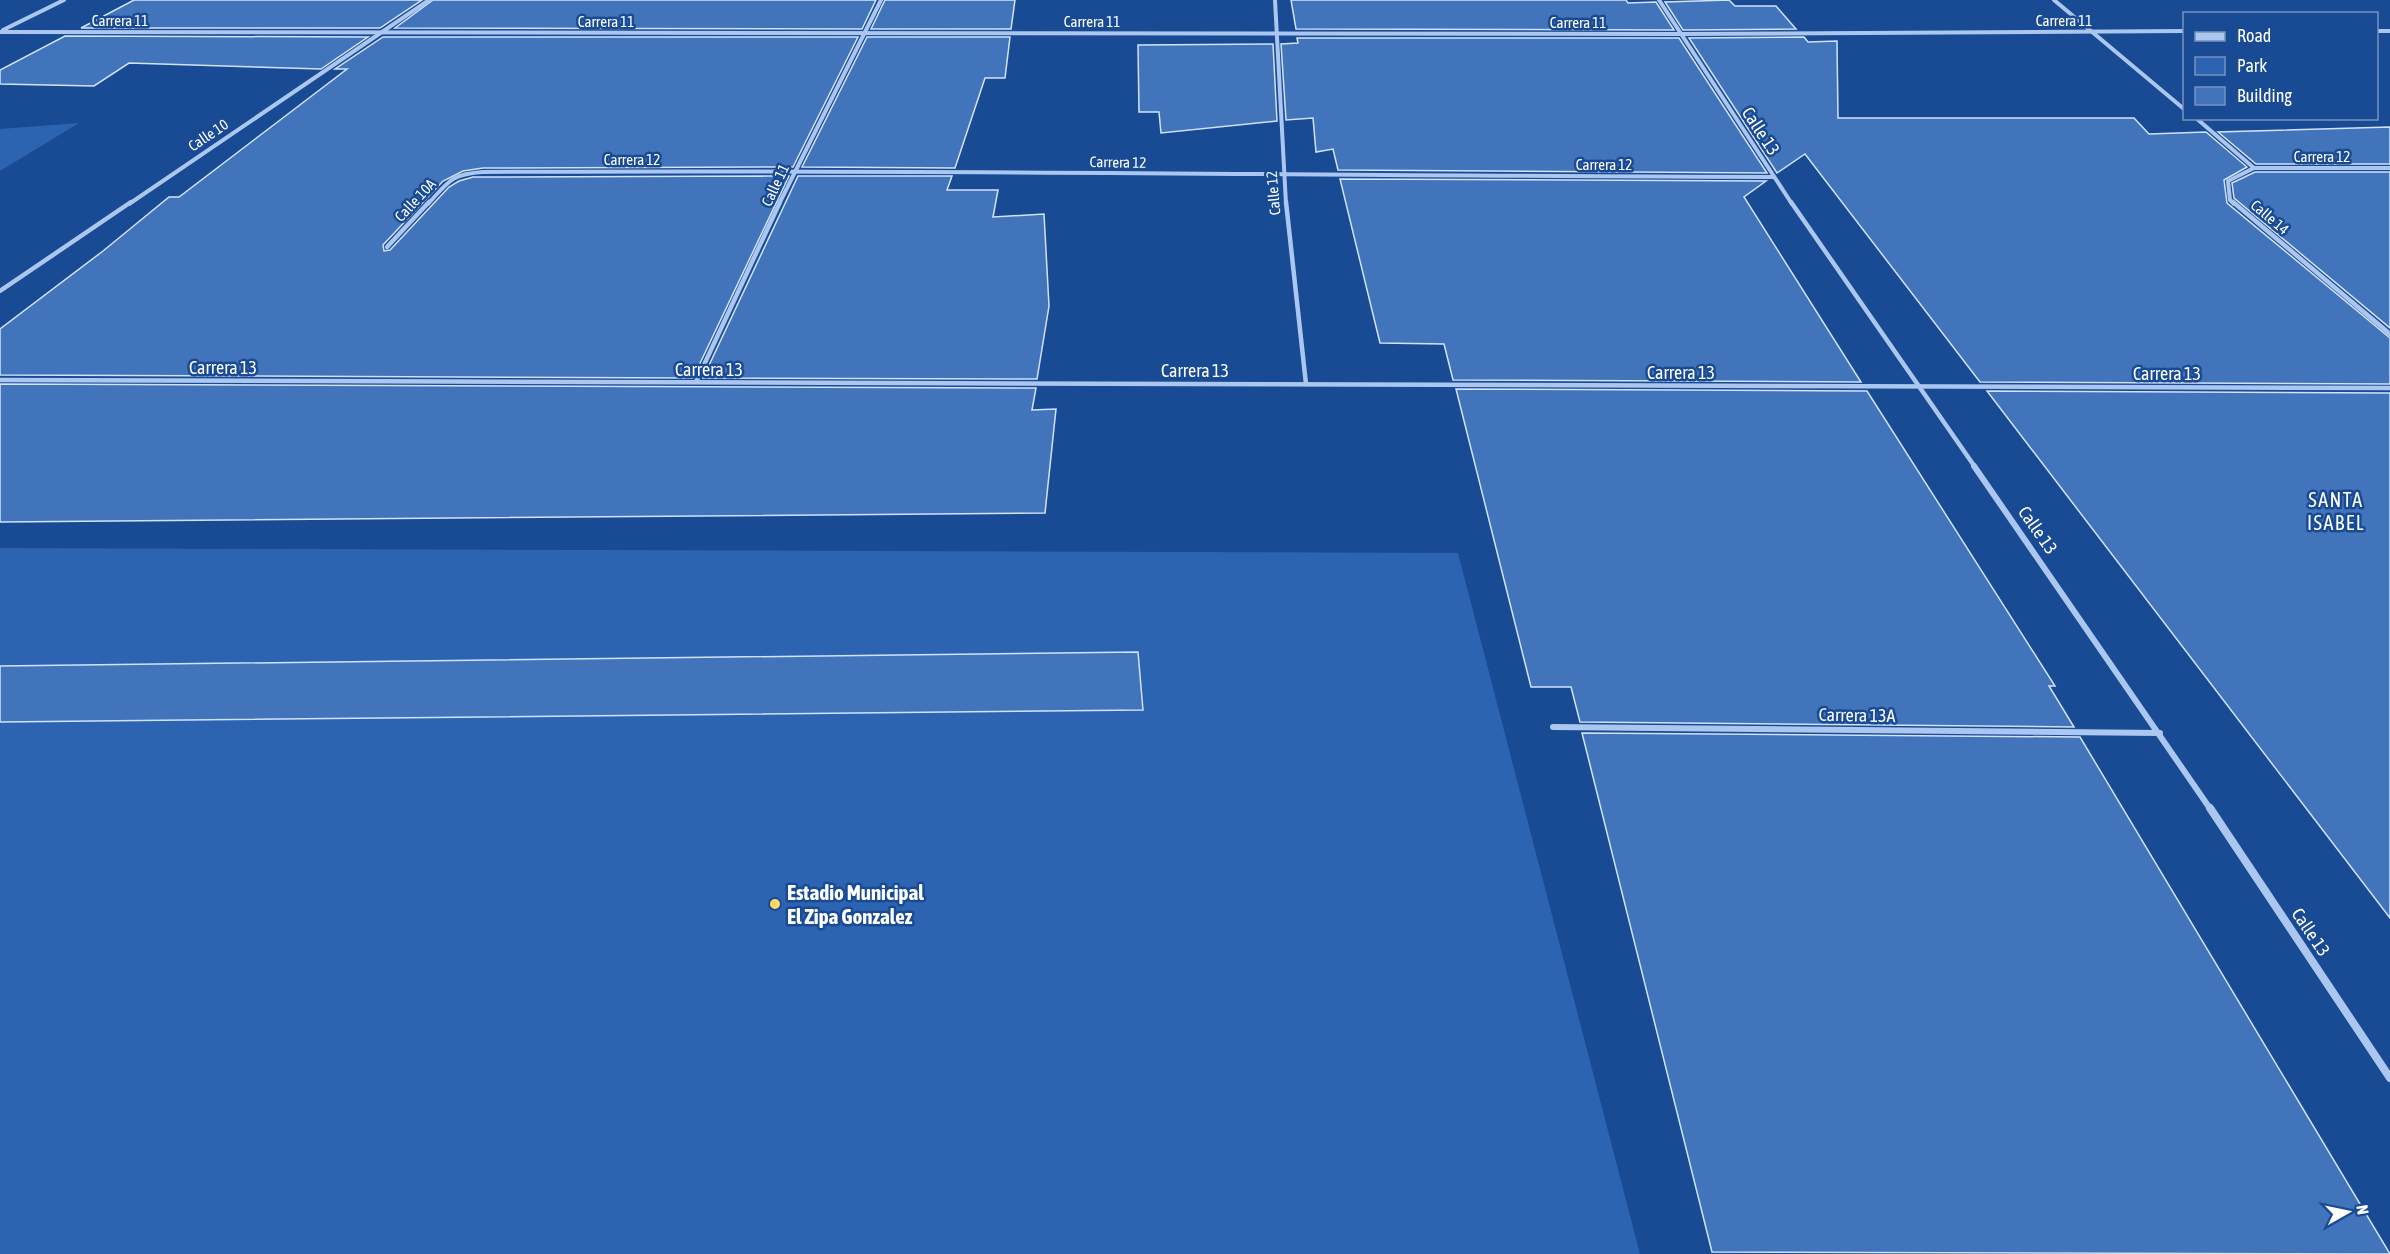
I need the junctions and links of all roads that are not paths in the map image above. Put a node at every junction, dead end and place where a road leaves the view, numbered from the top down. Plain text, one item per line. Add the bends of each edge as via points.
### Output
1 (64, 0) edge
2 (429, 0) edge
3 (881, 0) edge
4 (1275, 0) edge
5 (1659, 0) edge
6 (2054, 0) edge
7 (0, 32) edge
8 (381, 32) junction
9 (2092, 32) junction
10 (2183, 32) edge
11 (866, 33) junction
12 (1277, 33) junction
13 (1681, 34) junction
14 (2183, 108) edge
15 (2198, 120) edge
16 (2254, 168) junction
17 (2390, 168) edge
18 (795, 170) junction
19 (462, 173) joint
20 (1283, 176) junction
21 (1773, 177) junction
22 (387, 247) dead end
23 (0, 291) edge
24 (2390, 334) edge
25 (0, 380) edge
26 (696, 382) junction
27 (1306, 384) junction
28 (1920, 386) junction
29 (2390, 388) edge
30 (1553, 727) dead end
31 (2160, 733) junction
32 (2390, 1078) edge

1 - 7 street
2 - 8 street, Calle 10
3 - 11 street, Calle 11
4 - 12 street, Calle 12
5 - 13 street, Calle 13
6 - 9 street
7 - 8 street, Carrera 11
8 - 11 street, Carrera 11
8 - 23 street, Calle 10
9 - 10 street, Carrera 11
9 - 13 street, Carrera 11
9 - 14 street
11 - 12 street, Carrera 11
11 - 18 street, Calle 11
12 - 13 street, Carrera 11
12 - 20 street, Calle 12
13 - 21 street, Calle 13
15 - 16 street
16 - 17 street, Carrera 12
16 - 24 street, Calle 14 via 2228,181 2230,200
18 - 19 street, Carrera 12
18 - 20 street, Carrera 12
18 - 26 street, Calle 11
19 - 22 street, Calle 10A via 448,182
20 - 21 street, Carrera 12
20 - 27 street, Calle 12
21 - 28 street, Calle 13
25 - 26 street, Carrera 13
26 - 27 street, Carrera 13
27 - 28 street, Carrera 13
28 - 29 street, Carrera 13
28 - 31 street, Calle 13
30 - 31 street, Carrera 13A
31 - 32 street, Calle 13

